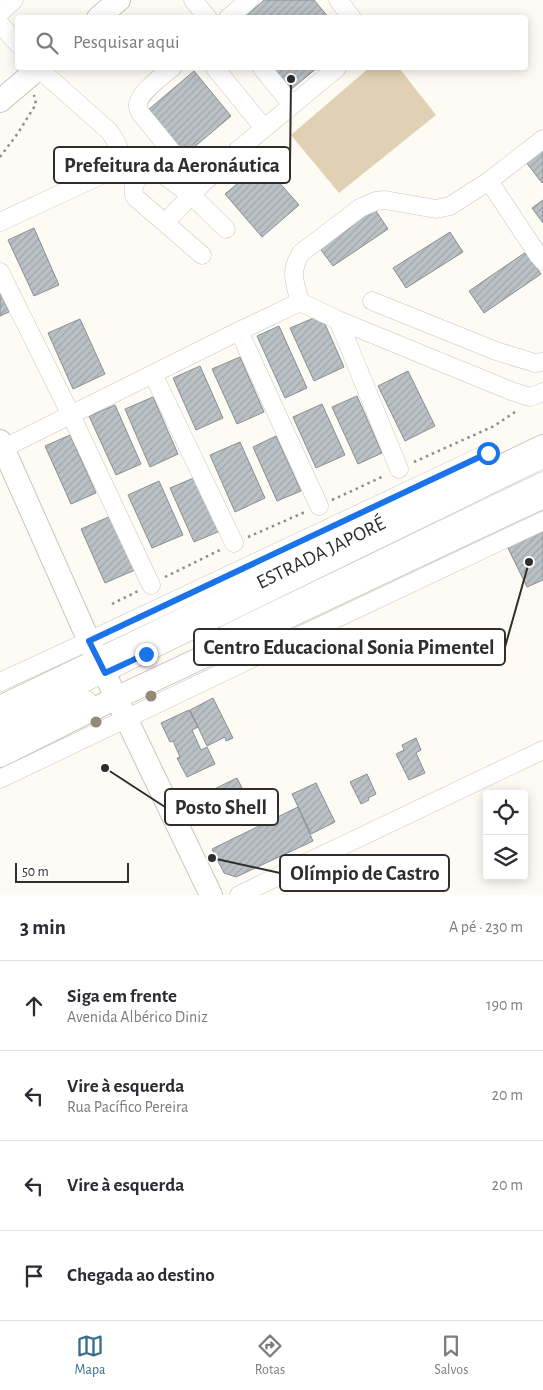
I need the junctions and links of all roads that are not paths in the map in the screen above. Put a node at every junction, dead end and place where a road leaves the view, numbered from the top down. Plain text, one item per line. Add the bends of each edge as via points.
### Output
1 (14, 0) edge
2 (119, 0) edge
3 (193, 0) edge
4 (249, 0) edge
5 (338, 0) edge
6 (0, 14) edge
7 (102, 15) edge
8 (206, 15) edge
9 (232, 15) edge
10 (350, 15) edge
11 (0, 24) edge
12 (15, 41) edge
13 (36, 70) edge
14 (170, 70) edge
15 (217, 70) edge
16 (264, 70) edge
17 (335, 70) edge
18 (0, 101) edge
19 (292, 105) junction
20 (264, 128) junction
21 (543, 139) edge
22 (490, 181) junction
23 (196, 190) junction
24 (0, 222) edge
25 (165, 223) junction
26 (226, 229) dead end
27 (202, 255) dead end
28 (543, 261) edge
29 (0, 272) edge
30 (372, 301) dead end
31 (300, 302) junction
32 (338, 320) junction
33 (239, 331) junction
34 (543, 362) edge
35 (152, 374) junction
36 (543, 392) edge
37 (71, 415) junction
38 (543, 446) edge
39 (1, 447) edge
40 (488, 453) dead end
41 (543, 459) edge
42 (400, 469) dead end
43 (543, 481) edge
44 (543, 497) edge
45 (319, 506) dead end
46 (543, 521) edge
47 (234, 543) dead end
48 (150, 584) dead end
49 (104, 672) junction
50 (0, 682) edge
51 (0, 707) edge
52 (126, 718) junction
53 (0, 724) edge
54 (0, 742) edge
55 (543, 750) edge
56 (0, 756) edge
57 (0, 779) edge
58 (211, 895) edge
59 (239, 895) edge

1 - 6 street
2 - 7 main road
3 - 8 street
4 - 9 street
5 - 10 street
11 - 12 street
13 - 18 main road
13 - 24 street via 109,131 116,141 119,161 112,170
14 - 23 street via 146,91 138,107
15 - 20 street
16 - 19 street
17 - 19 street
19 - 20 street
20 - 23 street
21 - 22 street
22 - 28 street
22 - 31 street via 450,206 436,209 385,200 360,208 301,253 295,262 292,274
23 - 25 street
23 - 25 street via 157,171 135,183 136,198
23 - 26 street
25 - 27 street
29 - 37 street
30 - 34 street via 496,351 535,363
31 - 32 street
31 - 33 street
32 - 36 street via 511,391 530,397
32 - 42 street
33 - 35 street
33 - 45 street
35 - 37 street
35 - 47 street
37 - 39 street
37 - 48 street
38 - 49 main road, ESTRADA JAPORÉ
39 - 49 main road
40 - 49 street
41 - 49 street
43 - 49 street
44 - 49 main road
46 - 52 street
49 - 50 street
49 - 51 main road
49 - 52 main road
49 - 53 street
49 - 54 street
49 - 56 main road
52 - 57 street
52 - 58 main road
55 - 59 street

